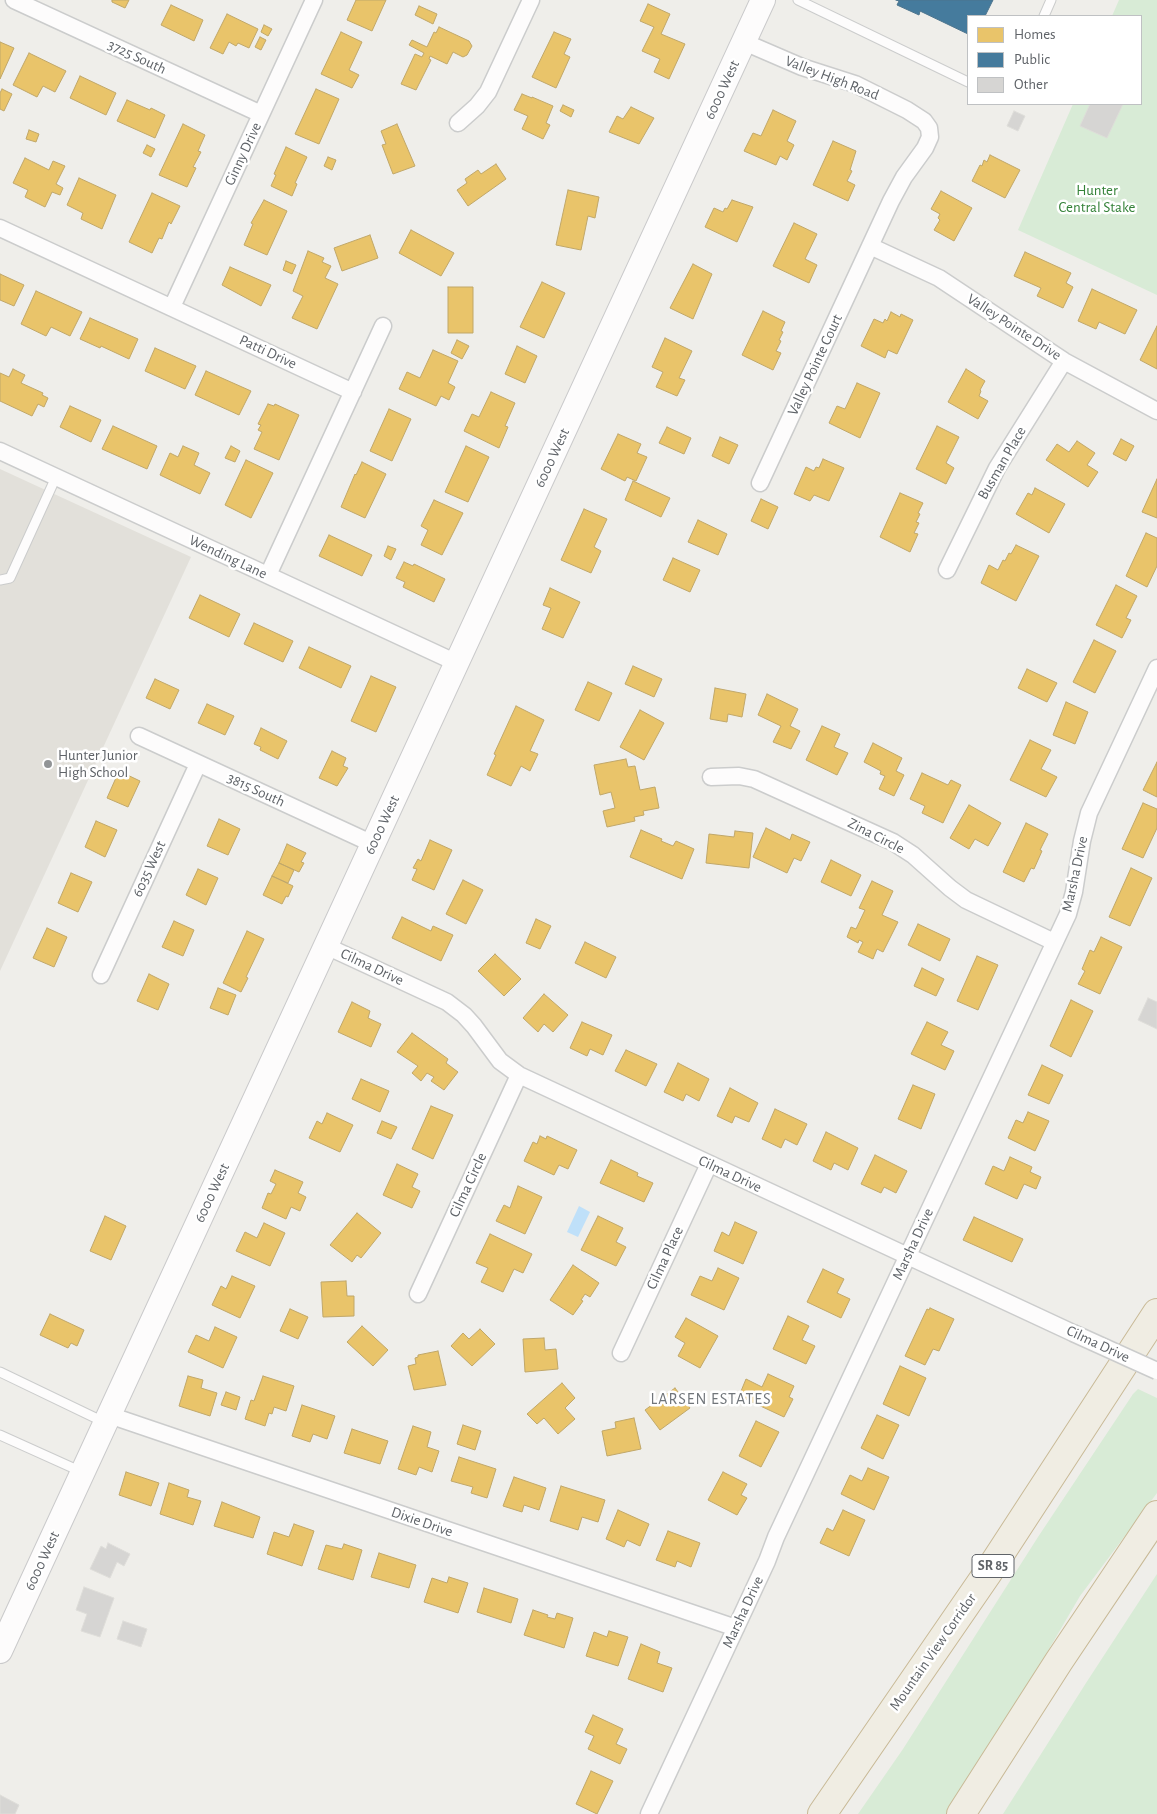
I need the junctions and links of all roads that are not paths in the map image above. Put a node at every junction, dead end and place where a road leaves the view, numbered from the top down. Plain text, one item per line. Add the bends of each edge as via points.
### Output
1 (14, 0) edge
2 (314, 0) edge
3 (531, 0) edge
4 (763, 0) edge
5 (798, 0) edge
6 (1051, 0) edge
7 (1044, 15) edge
8 (744, 42) junction
9 (967, 82) edge
10 (261, 114) junction
11 (458, 122) dead end
12 (0, 228) edge
13 (870, 246) junction
14 (172, 307) junction
15 (383, 326) dead end
16 (1064, 361) junction
17 (353, 392) junction
18 (1157, 411) edge
19 (0, 451) edge
20 (56, 477) junction
21 (760, 483) dead end
22 (947, 570) dead end
23 (268, 575) junction
24 (0, 580) edge
25 (457, 663) junction
26 (1157, 668) edge
27 (139, 736) dead end
28 (198, 764) junction
29 (711, 777) dead end
30 (373, 844) junction
31 (1054, 942) junction
32 (326, 946) junction
33 (101, 975) dead end
34 (519, 1076) junction
35 (709, 1164) junction
36 (907, 1256) junction
37 (418, 1294) dead end
38 (1157, 1313) edge
39 (621, 1353) dead end
40 (1157, 1371) edge
41 (0, 1372) edge
42 (108, 1419) junction
43 (0, 1435) edge
44 (82, 1472) junction
45 (1157, 1515) edge
46 (736, 1628) junction
47 (0, 1651) edge
48 (649, 1814) edge
49 (822, 1814) edge
50 (961, 1814) edge

1 - 10 street, 3725 South
2 - 10 street, Ginny Drive
3 - 11 street via 488,92 478,106
4 - 8 street, 6000 West
5 - 9 lane
6 - 7 lane
8 - 13 street, Valley High Road via 802,67 855,84 918,116 929,128 928,142 897,190
8 - 25 street, 6000 West
10 - 14 street, Ginny Drive
12 - 14 street, Patti Drive
13 - 16 street, Valley Pointe Drive via 938,278
13 - 21 street, Valley Pointe Court
14 - 17 street, Patti Drive
15 - 17 street
16 - 18 street, Valley Pointe Drive
16 - 22 street, Busman Place via 997,468
17 - 23 street
19 - 20 street, Wending Lane
20 - 23 street, Wending Lane
20 - 24 lane via 10,578
23 - 25 street, Wending Lane
25 - 30 street, 6000 West
26 - 31 street, Marsha Drive via 1090,814 1073,898
27 - 28 street, 3815 South
28 - 30 street, 3815 South
28 - 33 street, 6035 West
29 - 31 street, Zina Circle via 754,779 893,842 966,900
30 - 32 street, 6000 West
31 - 36 street, Marsha Drive
32 - 34 street, Cilma Drive via 446,1002 474,1026 500,1060
32 - 42 street, 6000 West
34 - 35 street, Cilma Drive
34 - 37 street, Cilma Circle
35 - 36 street, Cilma Drive
35 - 39 street, Cilma Place
36 - 40 street, Cilma Drive, bridge
36 - 46 street, Marsha Drive
38 - 49 highway, Mountain View Corridor / SR 85 via 987,1574
41 - 42 lane
42 - 44 street, 6000 West
42 - 46 street, Dixie Drive
43 - 44 lane
44 - 47 street, 6000 West
45 - 50 highway
46 - 48 street, Marsha Drive

